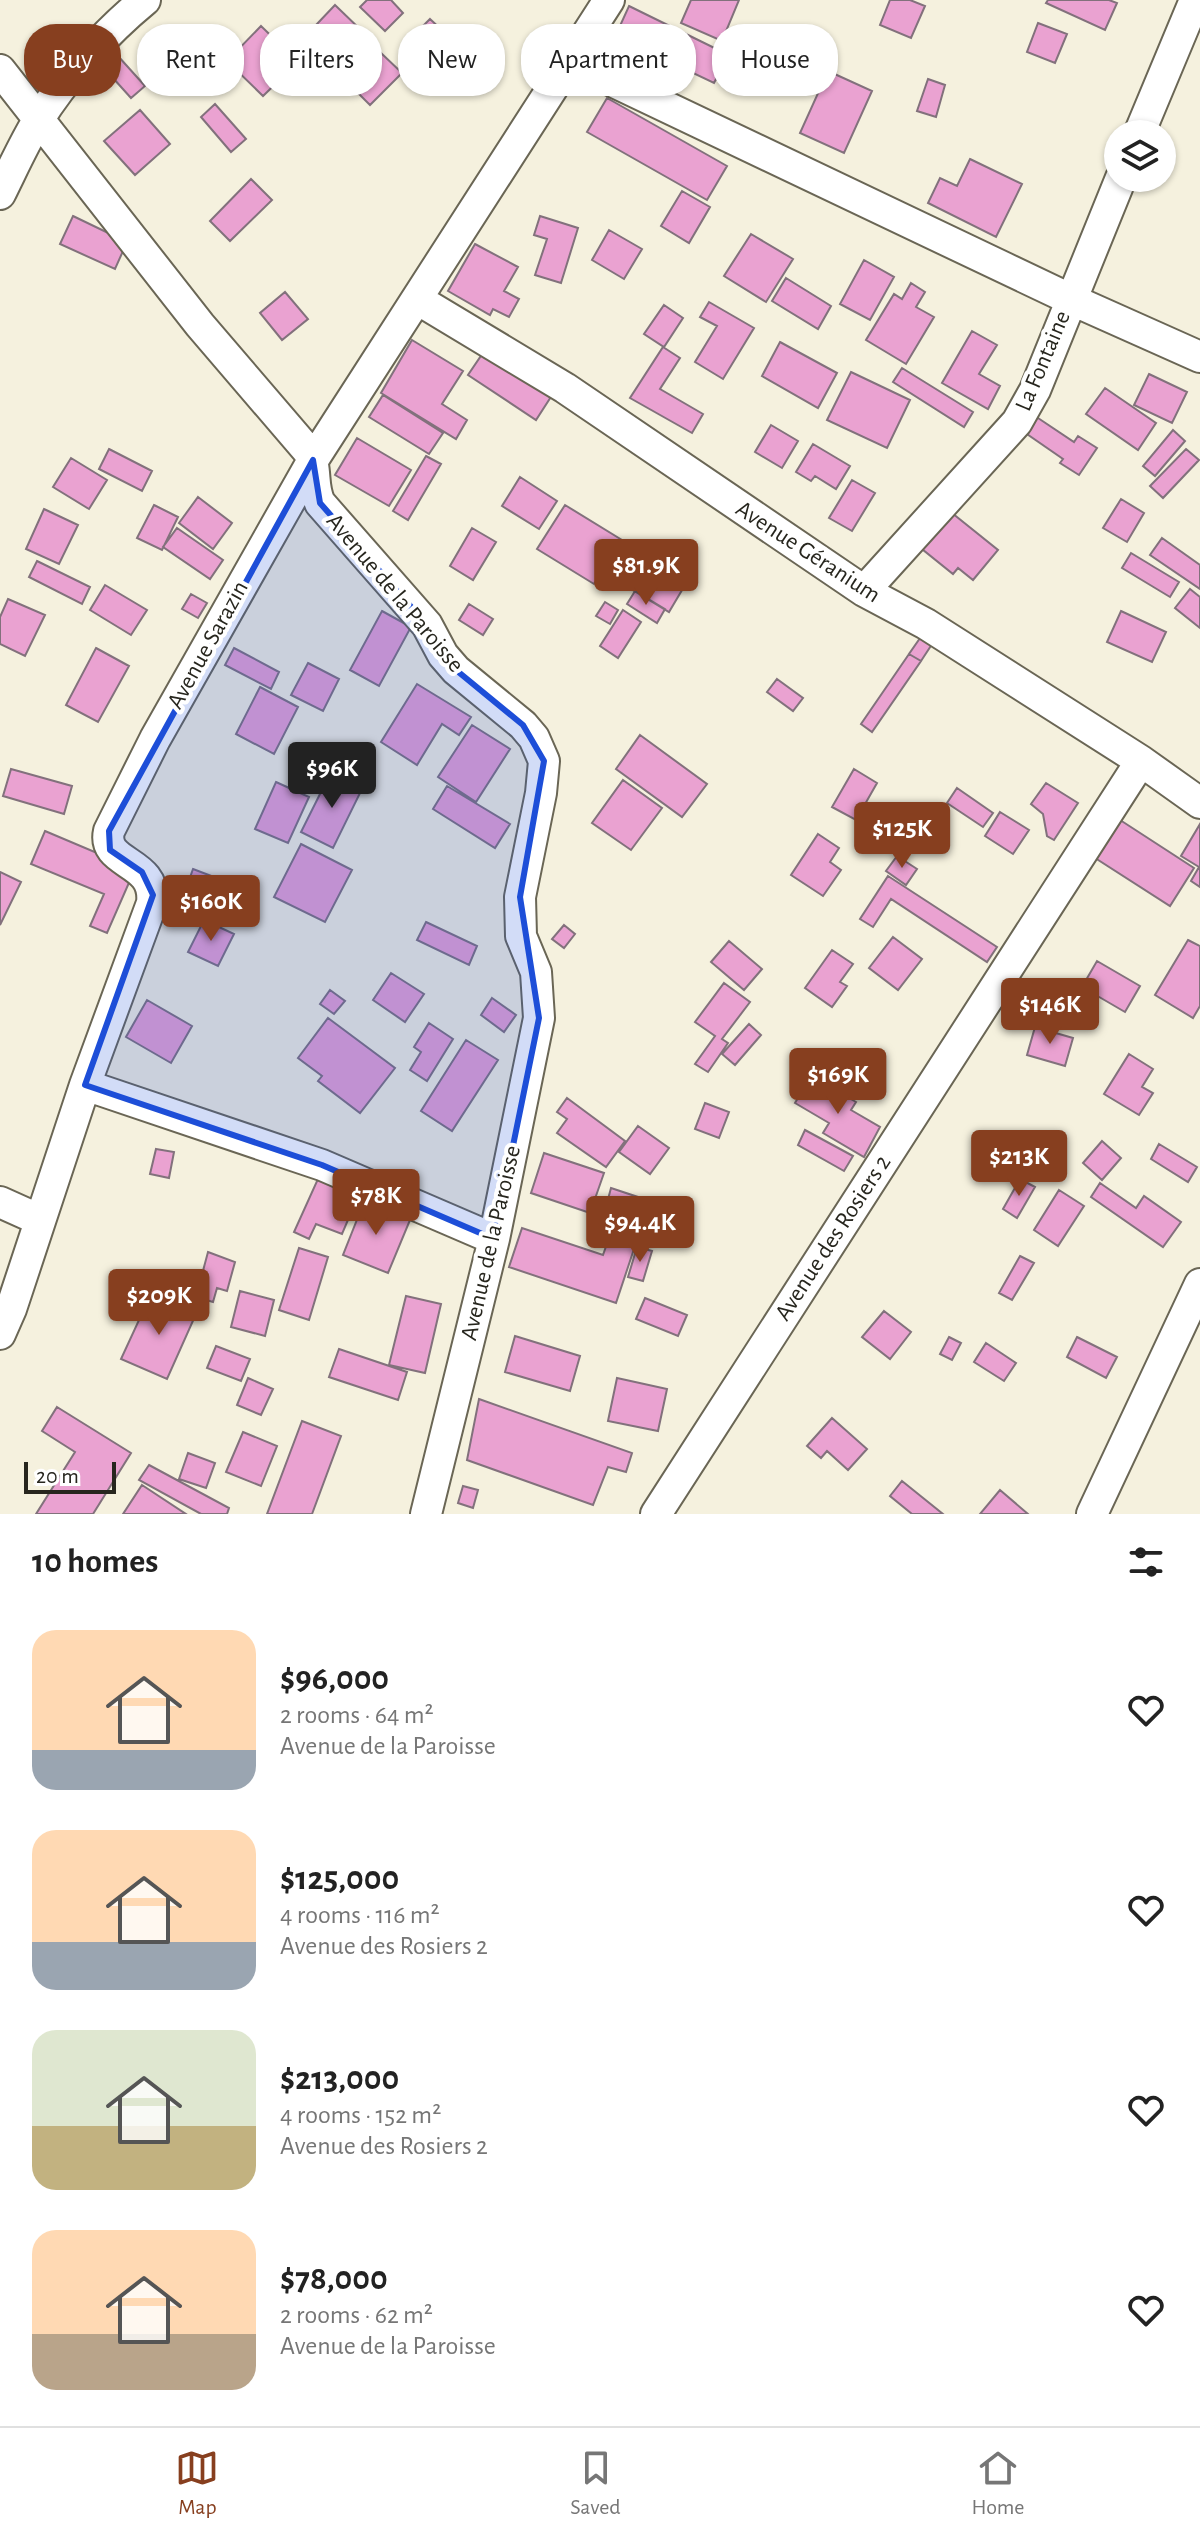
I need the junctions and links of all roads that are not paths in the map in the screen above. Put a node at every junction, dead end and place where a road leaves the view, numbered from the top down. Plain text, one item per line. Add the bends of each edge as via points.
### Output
1 (145, 0) edge
2 (609, 0) edge
3 (1195, 0) edge
4 (594, 24) edge
5 (0, 70) edge
6 (548, 96) edge
7 (644, 96) edge
8 (38, 120) junction
9 (1145, 120) edge
10 (1115, 192) edge
11 (0, 194) edge
12 (417, 299) junction
13 (1070, 299) junction
14 (1200, 357) edge
15 (313, 460) junction
16 (864, 591) junction
17 (1141, 761) junction
18 (1200, 803) edge
19 (85, 1085) junction
20 (0, 1202) edge
21 (40, 1220) junction
22 (494, 1239) junction
23 (1200, 1284) edge
24 (0, 1334) edge
25 (426, 1514) edge
26 (656, 1514) edge
27 (1092, 1514) edge

1 - 8 street via 78,67
2 - 4 street, Avenue Sarazin
3 - 9 street
5 - 8 street
6 - 12 street, Avenue Sarazin
7 - 13 street
8 - 11 street
8 - 15 street
10 - 13 street, La Fontaine
12 - 15 street, Avenue Sarazin
12 - 16 street, Avenue Géranium via 565,388
13 - 14 street
13 - 16 street, La Fontaine via 1017,422
15 - 19 street, Avenue Sarazin via 155,739 109,831 110,850 142,872 153,895
15 - 22 street, Avenue de la Paroisse via 320,503 427,625 456,670 523,725 544,761 520,897 521,936 536,972 539,1018
16 - 17 street, Avenue Géranium via 926,624
17 - 18 street, Avenue Géranium
17 - 26 street, Avenue des Rosiers 2
19 - 21 street, Avenue Sarazin
19 - 22 street via 322,1165
20 - 21 street
21 - 24 street, Avenue Sarazin
22 - 25 street, Avenue de la Paroisse
23 - 27 street

